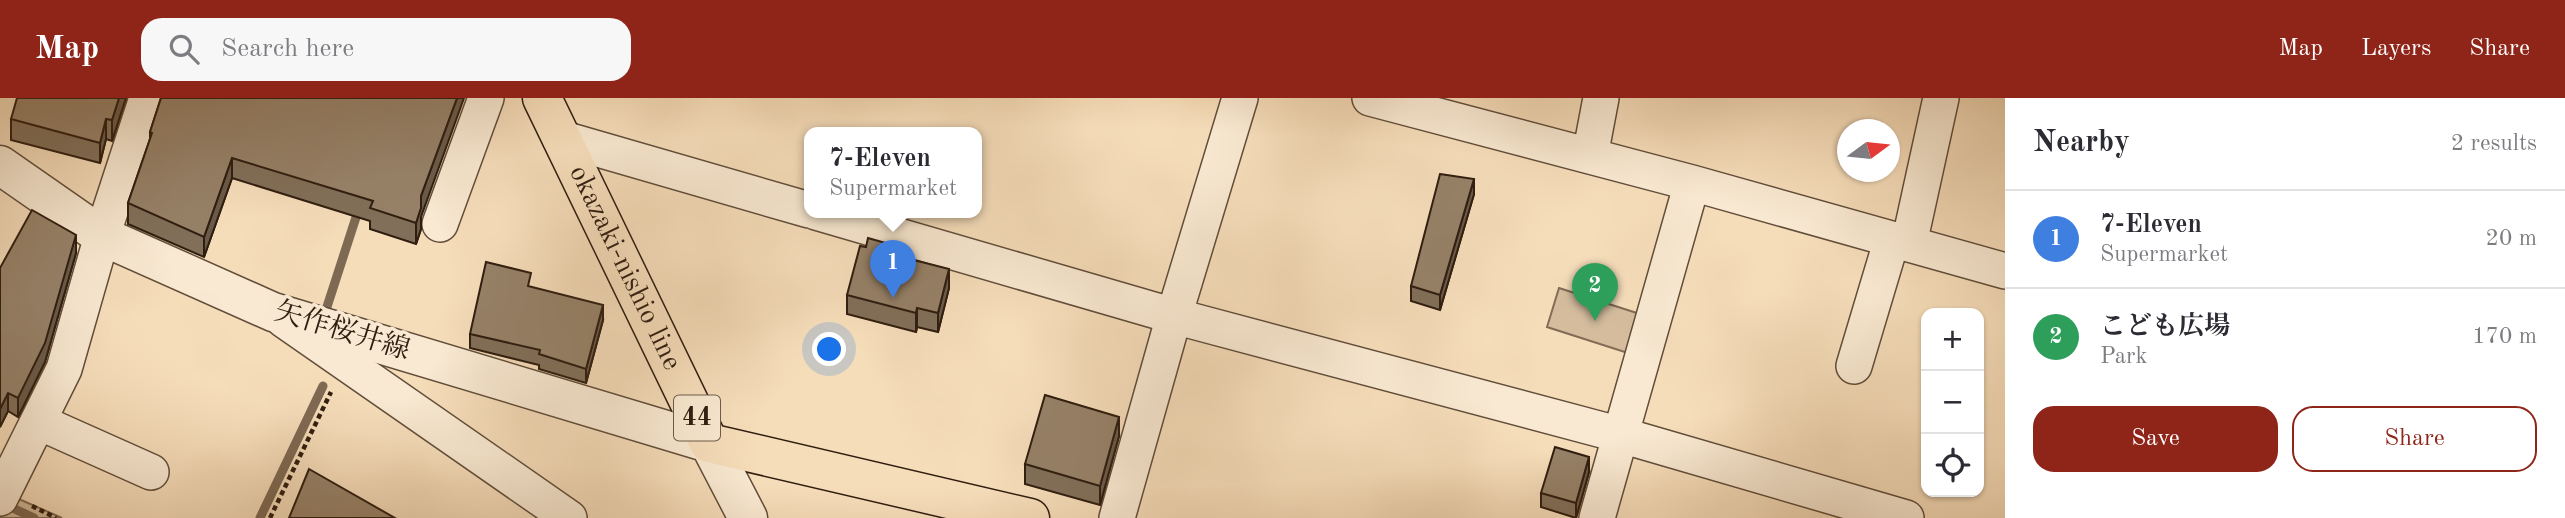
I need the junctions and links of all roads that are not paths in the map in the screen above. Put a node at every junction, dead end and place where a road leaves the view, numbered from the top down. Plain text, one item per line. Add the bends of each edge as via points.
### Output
1 (146, 98) edge
2 (486, 98) edge
3 (542, 98) edge
4 (1240, 98) edge
5 (1370, 98) edge
6 (1601, 98) edge
7 (1941, 98) edge
8 (1462, 110) edge
9 (560, 138) junction
10 (1590, 156) junction
11 (0, 165) edge
12 (1692, 183) junction
13 (804, 209) edge
14 (837, 218) edge
15 (440, 224) dead end
16 (102, 236) junction
17 (1900, 241) junction
18 (2005, 271) edge
19 (273, 312) junction
20 (1174, 316) junction
21 (1854, 366) dead end
22 (39, 422) junction
23 (1621, 435) junction
24 (709, 443) junction
25 (151, 472) dead end
26 (1, 493) edge
27 (569, 518) edge
28 (748, 518) edge
29 (1030, 518) edge
30 (1118, 518) edge
31 (1598, 518) edge
32 (1906, 518) edge

1 - 16 street
2 - 15 street
3 - 9 main road, okazaki-nishio line / 44
4 - 20 street
5 - 8 street
6 - 10 street
7 - 17 street
8 - 10 street
9 - 13 street
9 - 24 main road, okazaki-nishio line / 44
10 - 12 street
11 - 16 street, 矢作桜井線
12 - 17 street
12 - 23 street
14 - 20 street
16 - 19 street, 矢作桜井線
16 - 22 street via 64,369
17 - 18 street
17 - 21 street
19 - 24 street, 矢作桜井線
19 - 27 street
20 - 23 street
20 - 30 street
22 - 25 street
22 - 26 street
23 - 31 street
23 - 32 street
24 - 28 street
24 - 29 main road, 44

